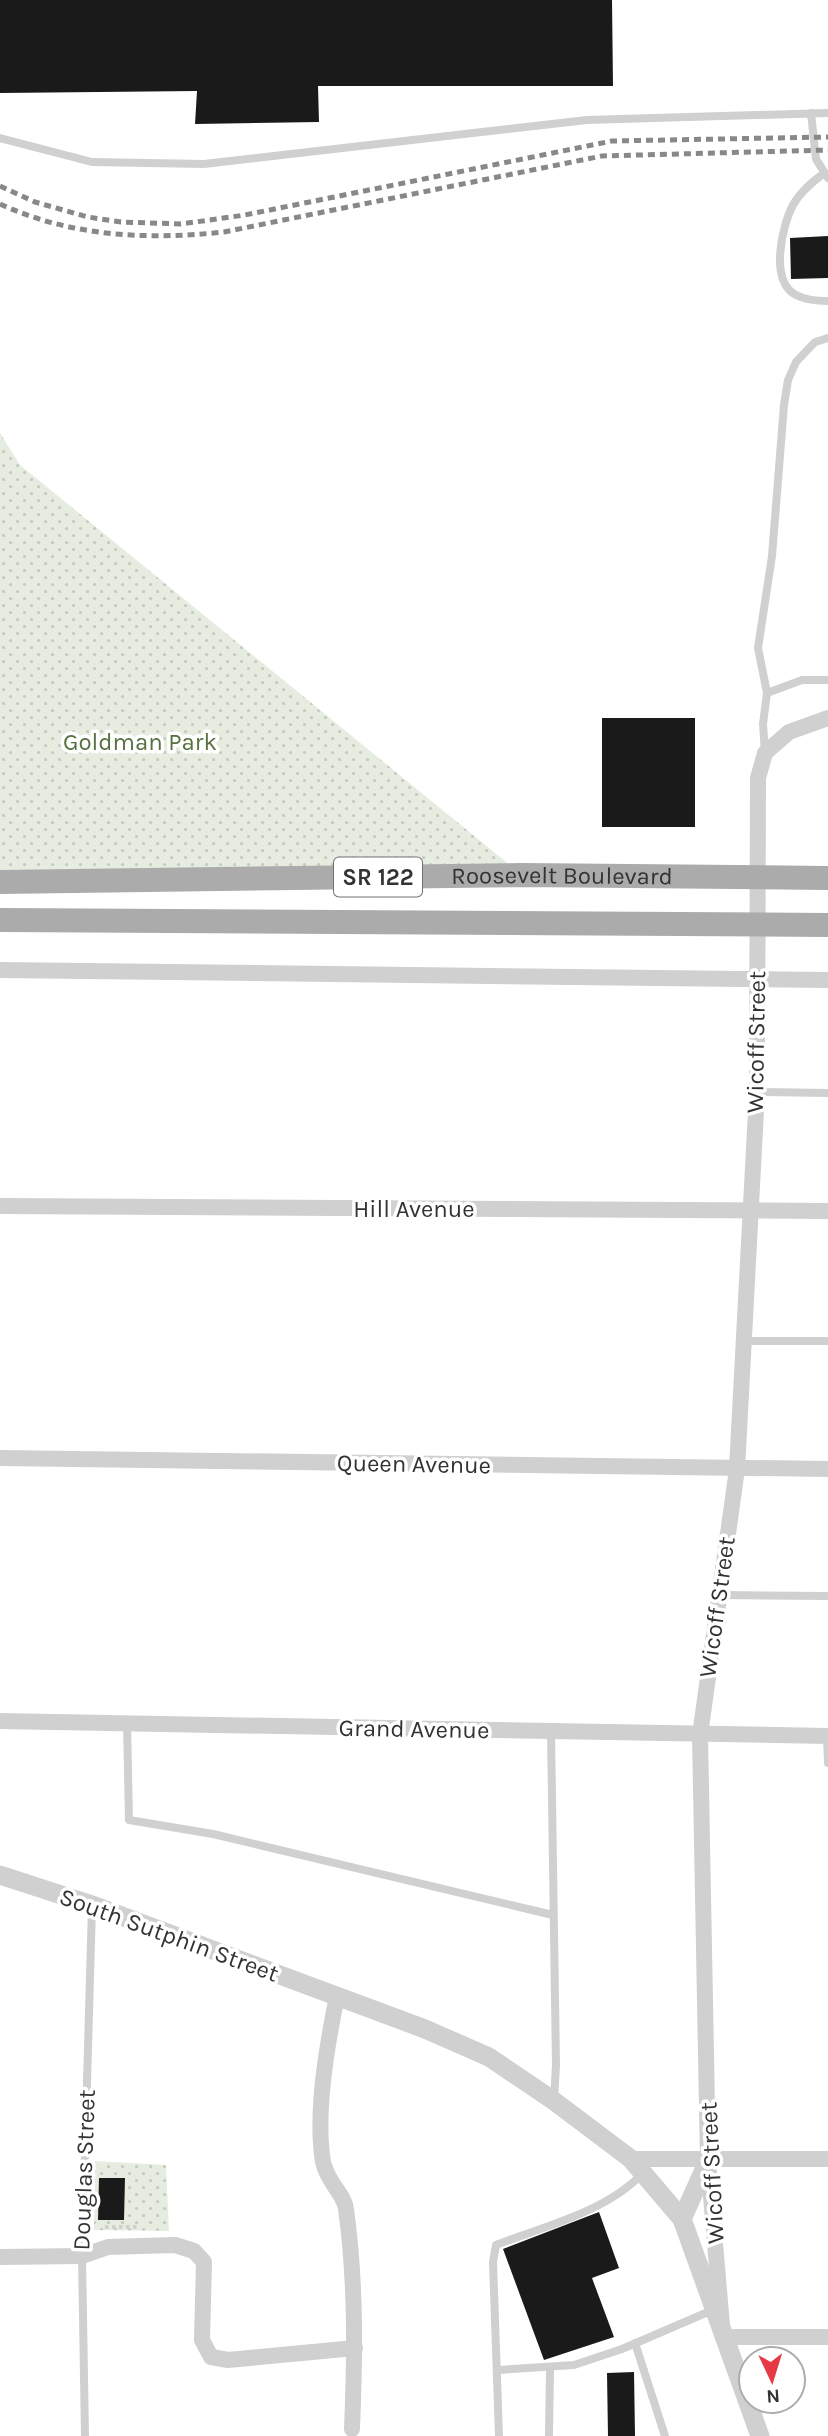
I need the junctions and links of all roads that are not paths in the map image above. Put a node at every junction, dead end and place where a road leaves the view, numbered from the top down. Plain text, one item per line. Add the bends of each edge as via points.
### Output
1 (811, 113) junction
2 (828, 113) edge
3 (0, 138) edge
4 (825, 176) edge
5 (828, 301) edge
6 (828, 338) edge
7 (828, 680) edge
8 (767, 693) junction
9 (828, 718) edge
10 (765, 753) junction
11 (757, 878) junction
12 (828, 878) edge
13 (0, 882) edge
14 (0, 920) edge
15 (757, 925) junction
16 (828, 925) edge
17 (0, 970) edge
18 (758, 979) junction
19 (828, 980) edge
20 (757, 1092) junction
21 (828, 1093) edge
22 (0, 1206) edge
23 (749, 1210) junction
24 (828, 1211) edge
25 (744, 1341) junction
26 (828, 1341) edge
27 (0, 1458) edge
28 (737, 1469) junction
29 (828, 1469) edge
30 (718, 1595) junction
31 (828, 1596) edge
32 (0, 1721) edge
33 (127, 1724) junction
34 (551, 1732) junction
35 (700, 1735) junction
36 (827, 1736) edge
37 (828, 1763) edge
38 (0, 1875) edge
39 (92, 1905) junction
40 (553, 1915) junction
41 (337, 1996) junction
42 (554, 2101) junction
43 (828, 2159) edge
44 (709, 2161) junction
45 (637, 2166) junction
46 (682, 2219) junction
47 (82, 2256) junction
48 (0, 2257) edge
49 (715, 2309) junction
50 (723, 2337) junction
51 (828, 2337) edge
52 (635, 2343) junction
53 (355, 2348) junction
54 (550, 2369) junction
55 (498, 2370) junction
56 (352, 2429) dead end
57 (85, 2436) edge
58 (499, 2436) edge
59 (549, 2436) edge
60 (665, 2436) edge
61 (760, 2436) edge

1 - 2 lane
1 - 3 lane via 587,120 204,164 92,162
1 - 4 lane via 816,159
4 - 5 lane via 807,187 791,211 780,267 785,284 795,295
6 - 8 lane via 815,342 796,362 788,380 772,556 758,649
7 - 8 lane via 802,680
8 - 10 lane
9 - 10 street via 789,732
10 - 11 street, Wicoff Street via 758,778
11 - 12 main road, Roosevelt Boulevard / SR 122
11 - 13 main road, Roosevelt Boulevard / SR 122 via 522,875
11 - 15 street, Wicoff Street
14 - 15 main road, Roosevelt Boulevard / SR 122
15 - 16 main road, Roosevelt Boulevard / SR 122
15 - 18 street, Wicoff Street
17 - 18 street
18 - 19 street
18 - 20 street, Wicoff Street
20 - 21 lane
20 - 23 street, Wicoff Street
22 - 23 street, Hill Avenue
23 - 24 street, Hill Avenue
23 - 25 street, Wicoff Street
25 - 26 lane
25 - 28 street, Wicoff Street
27 - 28 street, Queen Avenue
28 - 29 street, Queen Avenue
28 - 30 street, Wicoff Street
30 - 31 lane
30 - 35 street, Wicoff Street
32 - 33 street, Grand Avenue
33 - 34 street, Grand Avenue
33 - 40 lane via 128,1821 213,1835
34 - 35 street, Grand Avenue
34 - 40 lane
35 - 36 street, Grand Avenue
35 - 44 street, Wicoff Street
36 - 37 lane
38 - 39 street, South Sutphin Street
39 - 41 street, South Sutphin Street
39 - 47 lane, Douglas Street
40 - 42 lane
41 - 42 street, South Sutphin Street via 489,2057
41 - 53 street via 328,2038 323,2160 328,2180 346,2205
42 - 45 street, South Sutphin Street
43 - 44 street
44 - 45 street
44 - 46 street
44 - 50 street, Wicoff Street
45 - 46 street, South Sutphin Street
45 - 55 lane via 627,2189 604,2203 496,2245
46 - 49 street, South Sutphin Street
47 - 48 street
47 - 53 street via 108,2247 175,2245 194,2251 204,2262 202,2340 211,2357 228,2360
47 - 57 lane, Douglas Street
49 - 50 street, South Sutphin Street
49 - 52 lane
50 - 51 street
50 - 61 street, South Sutphin Street
52 - 54 lane
52 - 60 lane
53 - 56 street
54 - 55 lane
54 - 59 lane
55 - 58 lane

